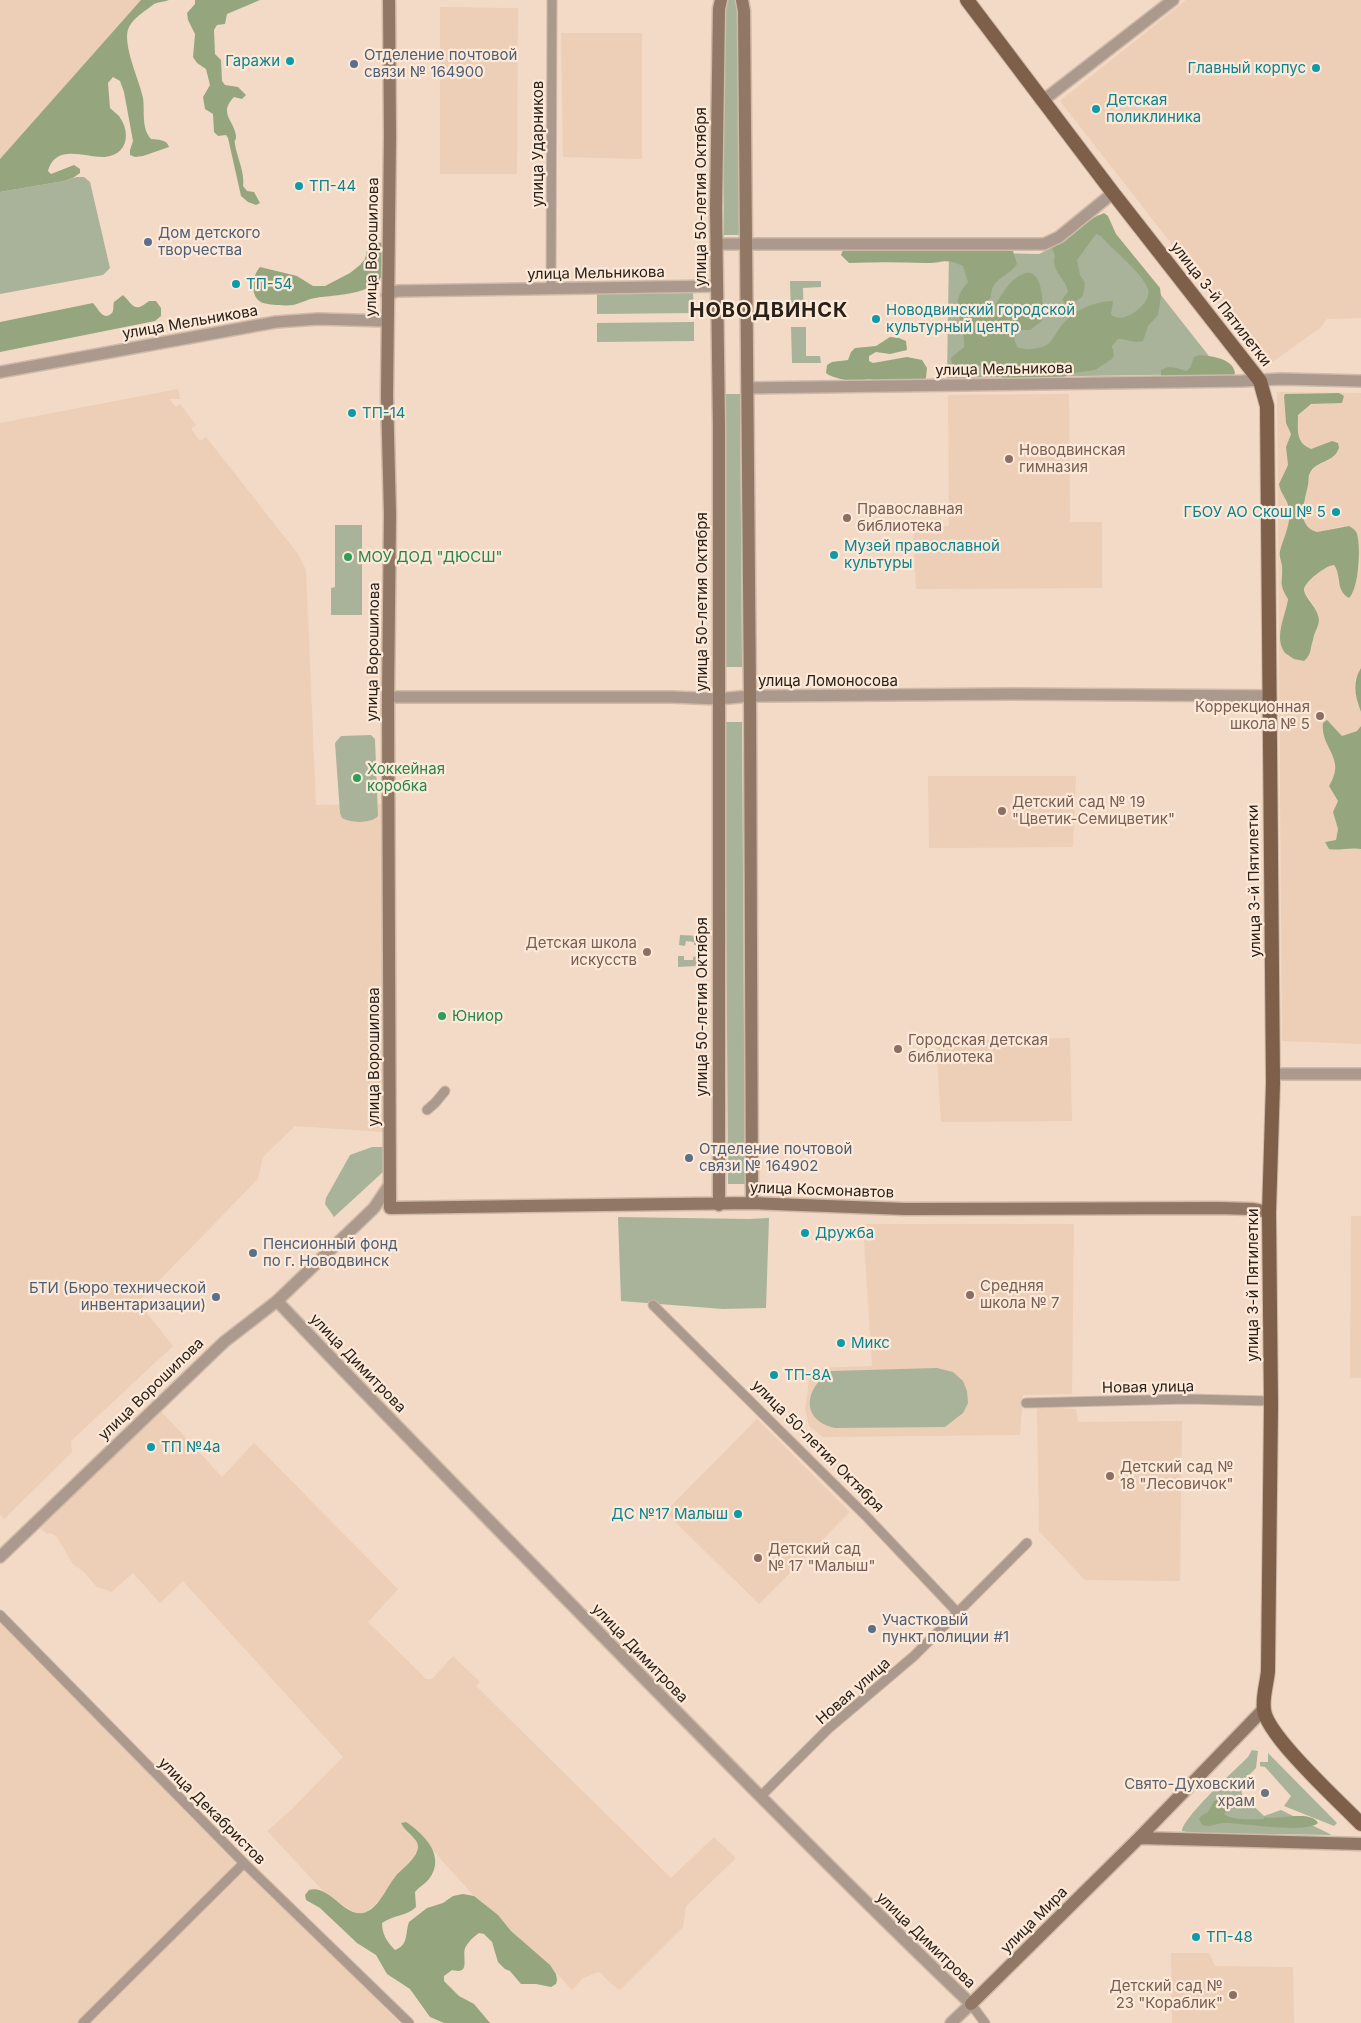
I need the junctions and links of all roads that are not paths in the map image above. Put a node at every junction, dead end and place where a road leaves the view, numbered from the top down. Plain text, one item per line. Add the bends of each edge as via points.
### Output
1 (389, 0) edge
2 (552, 0) edge
3 (721, 0) edge
4 (967, 0) edge
5 (1173, 0) edge
6 (743, 6) edge
7 (1041, 100) junction
8 (1113, 193) junction
9 (716, 244) junction
10 (746, 244) junction
11 (717, 286) junction
12 (551, 289) junction
13 (387, 295) junction
14 (387, 321) junction
15 (0, 372) edge
16 (1361, 380) edge
17 (1260, 381) junction
18 (747, 388) junction
19 (750, 696) junction
20 (1269, 696) junction
21 (388, 697) junction
22 (718, 699) junction
23 (1273, 1074) junction
24 (1361, 1074) edge
25 (445, 1091) dead end
26 (426, 1110) dead end
27 (390, 1184) junction
28 (752, 1203) junction
29 (719, 1205) junction
30 (374, 1208) junction
31 (390, 1208) junction
32 (1269, 1212) junction
33 (277, 1301) junction
34 (653, 1305) dead end
35 (1270, 1401) junction
36 (1026, 1403) dead end
37 (1027, 1543) dead end
38 (0, 1557) edge
39 (957, 1612) junction
40 (0, 1615) edge
41 (1264, 1709) junction
42 (760, 1797) junction
43 (1361, 1824) edge
44 (1139, 1838) junction
45 (1361, 1844) edge
46 (244, 1863) junction
47 (971, 2004) junction
48 (83, 2023) edge
49 (408, 2023) edge
50 (951, 2023) edge
51 (985, 2023) edge

1 - 13 main road, улица Ворошилова
2 - 12 street, улица Ударников
3 - 9 main road, улица 50-летия Октября
4 - 7 main road, улица 3-й Пятилетки
5 - 7 street
6 - 10 main road
7 - 8 main road, улица 3-й Пятилетки
8 - 10 street via 1059,237 1044,244
8 - 17 main road, улица 3-й Пятилетки
9 - 10 street
9 - 11 main road, улица 50-летия Октября
10 - 18 main road
11 - 12 street, улица Мельникова
11 - 22 main road, улица 50-летия Октября
12 - 13 street, улица Мельникова via 397,291
13 - 14 main road, улица Ворошилова
14 - 15 street, улица Мельникова via 318,319 276,322
14 - 21 main road, улица Ворошилова
16 - 17 street, улица Мельникова
17 - 18 street, улица Мельникова
17 - 20 main road, улица 3-й Пятилетки via 1267,406
18 - 19 main road
19 - 20 street, улица Ломоносова
19 - 22 street, улица Ломоносова
19 - 28 main road
20 - 23 main road, улица 3-й Пятилетки
21 - 22 street, улица Ломоносова
21 - 27 main road, улица Ворошилова
22 - 29 main road, улица 50-летия Октября
23 - 24 street
23 - 32 main road, улица 3-й Пятилетки
25 - 26 street
27 - 30 street, улица Ворошилова
27 - 31 main road, улица Ворошилова
28 - 29 main road, улица Космонавтов
28 - 32 main road, улица Космонавтов via 905,1209 1218,1208
29 - 31 main road, улица Космонавтов
30 - 31 street, улица Космонавтов
30 - 33 street, улица Ворошилова
32 - 35 main road, улица 3-й Пятилетки
33 - 38 street, улица Ворошилова via 224,1342
33 - 42 street, улица Димитрова
34 - 39 street, улица 50-летия Октября via 866,1516
35 - 36 street, Новая улица
35 - 41 main road, улица 3-й Пятилетки via 1268,1671
37 - 39 street, Новая улица
39 - 42 street, Новая улица via 914,1656 828,1729
40 - 46 street, улица Декабристов
41 - 43 main road via 1279,1739
41 - 44 main road, улица Мира
42 - 47 street, улица Димитрова
44 - 45 main road
44 - 47 main road, улица Мира
46 - 48 street
46 - 49 street, улица Декабристов
47 - 50 street, улица Мира
47 - 51 street, улица Димитрова

